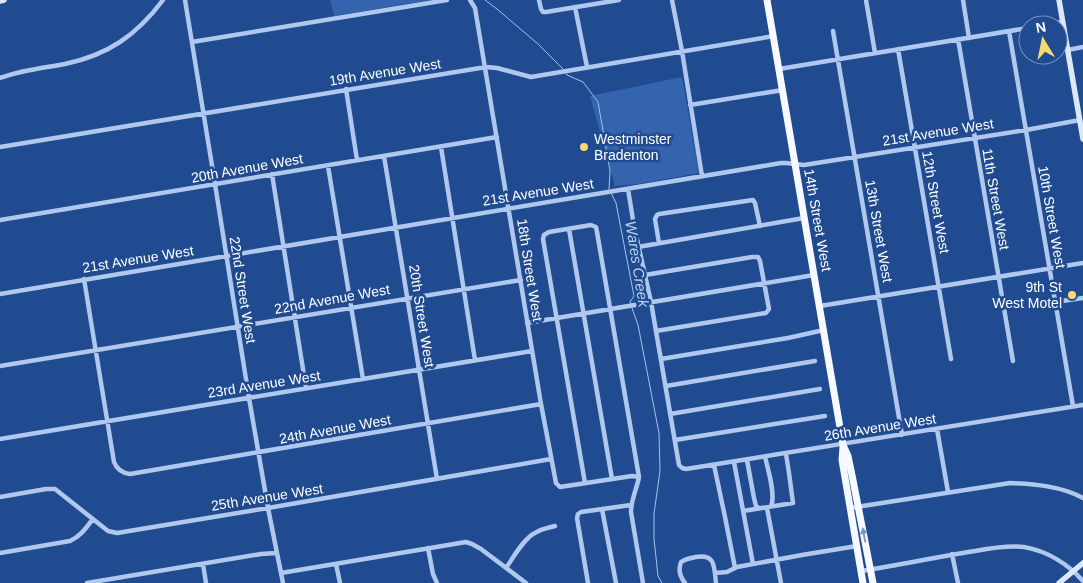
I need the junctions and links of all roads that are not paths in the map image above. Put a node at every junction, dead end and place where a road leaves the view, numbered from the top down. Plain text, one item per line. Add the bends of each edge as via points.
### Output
1 (163, 0) edge
2 (185, 0) edge
3 (447, 0) edge
4 (470, 0) edge
5 (539, 0) edge
6 (619, 0) edge
7 (672, 0) edge
8 (767, 0) edge
9 (866, 0) edge
10 (963, 0) edge
11 (1059, 0) edge
12 (575, 7) junction
13 (1062, 15) edge
14 (1018, 30) edge
15 (833, 31) dead end
16 (1009, 31) junction
17 (774, 36) junction
18 (969, 38) junction
19 (958, 40) junction
20 (192, 42) junction
21 (1083, 47) edge
22 (898, 49) junction
23 (1068, 50) joint
24 (682, 51) junction
25 (875, 53) junction
26 (838, 59) junction
27 (486, 67) junction
28 (587, 67) junction
29 (779, 69) junction
30 (0, 78) edge
31 (346, 89) junction
32 (783, 90) junction
33 (690, 105) junction
34 (204, 114) junction
35 (1080, 116) edge
36 (1026, 130) junction
37 (497, 137) junction
38 (974, 138) junction
39 (1083, 139) edge
40 (0, 147) edge
41 (441, 147) junction
42 (915, 148) junction
43 (384, 156) junction
44 (855, 157) junction
45 (357, 160) junction
46 (795, 164) junction
47 (328, 166) junction
48 (272, 174) junction
49 (702, 176) junction
50 (216, 184) junction
51 (628, 189) junction
52 (509, 208) junction
53 (452, 218) junction
54 (804, 218) junction
55 (0, 220) edge
56 (760, 226) junction
57 (396, 227) junction
58 (569, 229) junction
59 (340, 237) junction
60 (658, 243) junction
61 (283, 246) junction
62 (638, 247) junction
63 (226, 256) junction
64 (1083, 263) edge
65 (1049, 268) junction
66 (644, 275) junction
67 (814, 275) junction
68 (998, 277) junction
69 (84, 279) junction
70 (521, 280) junction
71 (764, 284) junction
72 (938, 286) junction
73 (464, 289) junction
74 (0, 294) edge
75 (879, 296) junction
76 (407, 298) junction
77 (1083, 298) edge
78 (651, 302) junction
79 (1055, 302) junction
80 (820, 306) junction
81 (351, 308) junction
82 (611, 309) junction
83 (584, 314) junction
84 (294, 317) junction
85 (557, 318) junction
86 (527, 323) junction
87 (237, 327) junction
88 (824, 330) junction
89 (656, 331) junction
90 (96, 350) junction
91 (532, 351) junction
92 (661, 359) junction
93 (951, 359) dead end
94 (475, 360) junction
95 (815, 361) dead end
96 (1013, 361) dead end
97 (0, 366) edge
98 (419, 369) junction
99 (363, 379) junction
100 (666, 386) junction
101 (306, 388) junction
102 (820, 389) dead end
103 (249, 398) junction
104 (541, 404) junction
105 (1083, 405) edge
106 (1073, 406) junction
107 (670, 414) junction
108 (825, 416) dead end
109 (107, 421) junction
110 (428, 424) junction
111 (937, 429) junction
112 (902, 435) junction
113 (0, 439) edge
114 (675, 440) junction
115 (843, 444) junction
116 (259, 453) junction
117 (786, 454) junction
118 (765, 457) junction
119 (551, 459) junction
120 (747, 460) junction
121 (734, 462) junction
122 (714, 465) junction
123 (639, 477) junction
124 (437, 479) junction
125 (612, 479) junction
126 (585, 483) junction
127 (948, 492) junction
128 (0, 497) edge
129 (1083, 498) edge
130 (631, 505) junction
131 (769, 507) junction
132 (859, 507) junction
133 (268, 508) junction
134 (760, 508) junction
135 (850, 508) junction
136 (602, 509) junction
137 (743, 511) junction
138 (93, 519) junction
139 (555, 526) dead end
140 (857, 546) junction
141 (428, 548) junction
142 (0, 553) edge
143 (277, 553) junction
144 (952, 554) junction
145 (777, 560) junction
146 (1083, 563) edge
147 (203, 564) junction
148 (336, 564) junction
149 (753, 564) junction
150 (506, 568) junction
151 (735, 568) junction
152 (870, 570) junction
153 (861, 571) junction
154 (1074, 571) junction
155 (281, 573) junction
156 (715, 573) junction
157 (127, 576) junction
158 (1083, 581) edge
159 (87, 583) edge
160 (129, 583) edge
161 (206, 583) edge
162 (283, 583) edge
163 (340, 583) edge
164 (437, 583) edge
165 (526, 583) edge
166 (588, 583) edge
167 (616, 583) edge
168 (644, 583) edge
169 (685, 583) edge
170 (716, 583) edge
171 (781, 583) edge
172 (863, 583) edge
173 (873, 583) edge
174 (958, 583) edge
175 (1059, 583) edge

1 - 30 street via 136,31 108,50 79,61
2 - 20 street, 22nd Street West
3 - 20 street
4 - 27 street, 18th Street West via 475,8
5 - 12 street via 543,12
6 - 12 street
7 - 24 street
8 - 17 main road, 14th Street West
9 - 25 street
10 - 18 street
11 - 13 main road
12 - 28 street
14 - 16 street
15 - 26 street, 13th Street West
16 - 18 street
16 - 36 street, 10th Street West
17 - 24 street, 19th Avenue West
17 - 29 main road, 14th Street West
18 - 19 street
19 - 22 street
19 - 38 street, 11th Street West
20 - 34 street, 22nd Street West
21 - 23 street
22 - 25 street
22 - 42 street, 12th Street West
23 - 35 main road
24 - 28 street, 19th Avenue West
24 - 33 street
25 - 26 street
26 - 29 street
26 - 44 street, 13th Street West
27 - 28 street, 19th Avenue West via 531,77
27 - 31 street, 19th Avenue West
27 - 37 street, 18th Street West
29 - 32 main road, 14th Street West
31 - 34 street, 19th Avenue West
31 - 45 street
32 - 33 street
32 - 46 main road, 14th Street West
33 - 49 street
34 - 40 street, 19th Avenue West
34 - 50 street, 22nd Street West
35 - 36 street, 21st Avenue West
35 - 39 main road
36 - 38 street, 21st Avenue West
36 - 65 street, 10th Street West
37 - 41 street, 20th Avenue West
37 - 52 street, 18th Street West
38 - 42 street, 21st Avenue West
38 - 68 street, 11th Street West
41 - 43 street, 20th Avenue West
41 - 53 street
42 - 44 street, 21st Avenue West
42 - 72 street, 12th Street West
43 - 45 street, 20th Avenue West
43 - 57 street, 20th Street West
44 - 46 street, 21st Avenue West
44 - 75 street, 13th Street West
45 - 47 street, 20th Avenue West
46 - 49 street, 21st Avenue West
46 - 54 main road, 14th Street West
47 - 48 street, 20th Avenue West
47 - 59 street
48 - 50 street, 20th Avenue West
48 - 61 street
49 - 51 street, 21st Avenue West
50 - 55 street, 20th Avenue West
50 - 63 street, 22nd Street West
51 - 52 street, 21st Avenue West
51 - 62 street
52 - 53 street, 21st Avenue West
52 - 70 street, 18th Street West
53 - 57 street, 21st Avenue West
53 - 73 street
54 - 56 street
54 - 67 main road, 14th Street West
56 - 60 street
56 - 60 street via 753,200 659,214 655,217
57 - 59 street, 21st Avenue West
57 - 76 street, 20th Street West
58 - 82 street via 596,227
58 - 83 street
58 - 85 street via 549,232 543,239
59 - 61 street, 21st Avenue West
59 - 81 street
60 - 62 street
61 - 63 street, 21st Avenue West
61 - 84 street
62 - 66 street
63 - 69 street, 21st Avenue West
63 - 87 street, 22nd Street West
64 - 65 street
65 - 68 street
65 - 79 street, 10th Street West
66 - 71 street via 752,256 760,260
66 - 78 street
67 - 71 street
67 - 80 main road, 14th Street West
68 - 72 street
68 - 96 street, 11th Street West
69 - 74 street, 21st Avenue West
69 - 90 street
70 - 73 street, 22nd Avenue West
70 - 86 street, 18th Street West
71 - 78 street
71 - 89 street via 769,309 764,313
72 - 75 street
72 - 93 street, 12th Street West
73 - 76 street, 22nd Avenue West
73 - 94 street
75 - 80 street
75 - 112 street, 13th Street West
76 - 81 street, 22nd Avenue West
76 - 98 street, 20th Street West
77 - 79 street
78 - 82 street
78 - 89 street
79 - 106 street, 10th Street West
80 - 88 main road, 14th Street West
81 - 84 street, 22nd Avenue West
81 - 99 street
82 - 83 street
82 - 123 street
83 - 85 street
83 - 125 street
84 - 87 street, 22nd Avenue West
84 - 101 street
85 - 86 street
85 - 126 street
86 - 91 street, 18th Street West
87 - 90 street, 22nd Avenue West
87 - 103 street, 22nd Street West
88 - 92 street
88 - 115 main road, 14th Street West
89 - 92 street
90 - 97 street, 22nd Avenue West
90 - 109 street
91 - 94 street, 23rd Avenue West
91 - 104 street, 18th Street West
92 - 100 street
94 - 98 street, 23rd Avenue West
95 - 100 street
98 - 99 street, 23rd Avenue West
98 - 110 street, 20th Street West
99 - 101 street, 23rd Avenue West
100 - 107 street
101 - 103 street, 23rd Avenue West
102 - 107 street
103 - 109 street, 23rd Avenue West
103 - 116 street, 22nd Street West
104 - 110 street, 24th Avenue West
104 - 119 street, 18th Street West
105 - 106 street, 26th Avenue West
106 - 111 street, 26th Avenue West
107 - 114 street
108 - 114 street
109 - 113 street, 23rd Avenue West
109 - 116 street, 24th Avenue West via 116,466 126,474
110 - 116 street, 24th Avenue West
110 - 124 street, 20th Street West
111 - 112 street, 26th Avenue West
111 - 127 street
112 - 115 street, 26th Avenue West
114 - 122 street, 26th Avenue West via 681,467
115 - 117 street, 26th Avenue West
115 - 132 main road, 14th Street West
115 - 135 main road, 14th Street West via 842,460
116 - 133 street, 22nd Street West
117 - 118 street, 26th Avenue West
117 - 131 street via 793,503
118 - 120 street, 26th Avenue West
118 - 131 street via 773,503
119 - 124 street, 25th Avenue West
119 - 126 street, 18th Street West via 558,486
120 - 121 street, 26th Avenue West
120 - 134 street via 756,506
121 - 122 street, 26th Avenue West
121 - 137 street
122 - 151 street
123 - 125 street
123 - 130 street
124 - 133 street, 25th Avenue West
125 - 126 street
127 - 129 street via 1022,484 1041,485
127 - 132 street
128 - 138 street, 25th Avenue West via 55,489
130 - 136 street
130 - 168 street
131 - 134 street
131 - 145 street
132 - 135 street
152 -> 132 main road, 14th Street West
133 - 138 street, 25th Avenue West via 117,533 108,531
133 - 143 street, 22nd Street West
134 - 137 street
135 - 140 main road, 14th Street West
136 - 166 street via 580,512 577,518
136 - 167 street
137 - 149 street
138 - 142 street via 82,533 70,541
139 - 150 street via 532,535
140 - 145 street
140 - 153 main road, 14th Street West
141 - 148 street
141 - 150 street via 466,542
141 - 164 street
143 - 147 street
143 - 155 street, 22nd Street West
144 - 152 street
144 - 154 street via 1023,547 1045,553
144 - 174 street
145 - 149 street
145 - 171 street
146 - 154 main road
147 - 157 street
147 - 161 street
148 - 155 street
148 - 163 street
149 - 151 street
150 - 165 street
151 - 156 street
152 - 153 street
152 - 173 main road, 14th Street West
153 - 172 main road, 14th Street West
154 - 158 street
154 - 175 main road
155 - 162 street, 22nd Street West
156 - 169 street via 709,558 684,560 680,567
156 - 170 street
157 - 159 street
157 - 160 street

